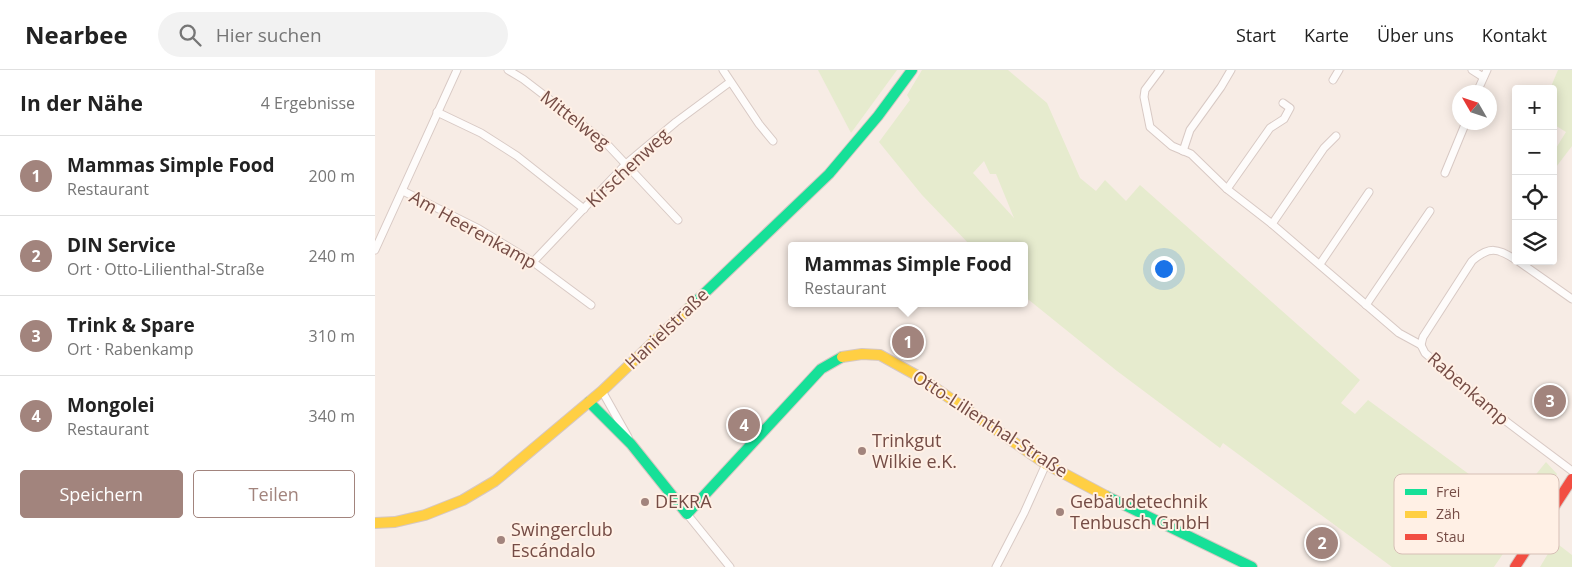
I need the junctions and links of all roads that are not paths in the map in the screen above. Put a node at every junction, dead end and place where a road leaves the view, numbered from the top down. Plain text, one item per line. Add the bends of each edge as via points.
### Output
1 (457, 70) edge
2 (508, 70) edge
3 (723, 70) edge
4 (912, 70) edge
5 (1160, 70) edge
6 (1231, 70) edge
7 (1339, 70) edge
8 (1472, 70) edge
9 (1485, 73) edge
10 (1333, 80) dead end
11 (730, 82) junction
12 (1480, 85) edge
13 (1283, 103) dead end
14 (437, 112) junction
15 (1463, 130) edge
16 (1336, 136) dead end
17 (773, 141) dead end
18 (1183, 151) junction
19 (626, 164) junction
20 (1445, 172) dead end
21 (1227, 189) junction
22 (403, 191) junction
23 (1369, 192) dead end
24 (584, 209) junction
25 (1430, 211) dead end
26 (678, 220) dead end
27 (1272, 224) junction
28 (375, 250) edge
29 (1512, 257) edge
30 (533, 262) junction
31 (1320, 264) junction
32 (1523, 265) edge
33 (1572, 299) edge
34 (591, 305) dead end
35 (1366, 305) junction
36 (1421, 345) junction
37 (602, 391) junction
38 (589, 402) junction
39 (631, 444) junction
40 (1046, 464) junction
41 (1572, 472) edge
42 (1572, 478) edge
43 (1559, 498) edge
44 (687, 514) junction
45 (375, 524) edge
46 (1523, 554) edge
47 (730, 567) edge
48 (996, 567) edge
49 (1252, 567) edge
50 (1515, 567) edge

1 - 14 street
2 - 19 street, Mittelweg via 605,142
3 - 11 street
4 - 37 street, Hanielstraße via 848,156
5 - 18 street, Rabenkamp via 1145,90 1150,127
6 - 18 street via 1190,130
7 - 10 street
8 - 9 street
9 - 12 street
11 - 17 street
11 - 19 street, Kirschenweg
13 - 21 street via 1291,108 1284,119 1269,128
14 - 22 street
14 - 24 street via 481,133 517,156
15 - 20 street
16 - 27 street via 1324,148
18 - 21 street, Rabenkamp via 1191,154
19 - 24 street, Kirschenweg
19 - 26 street, Mittelweg
21 - 27 street, Rabenkamp
22 - 28 street
22 - 30 street, Am Heerenkamp via 479,229
23 - 31 street
24 - 30 street, Kirschenweg
25 - 35 street
27 - 31 street, Rabenkamp
29 - 36 street via 1497,250 1479,254 1423,337
30 - 34 street, Am Heerenkamp
31 - 35 street, Rabenkamp
32 - 33 street
35 - 36 street, Rabenkamp via 1399,333
36 - 41 street, Rabenkamp via 1425,353 1507,422
37 - 38 street, Hanielstraße
37 - 39 street
38 - 39 street
38 - 45 street, Hanielstraße via 514,466 479,491 425,515
39 - 44 street
40 - 44 street, Otto-Lilienthal-Straße via 895,362 880,355 849,355 821,369
40 - 48 street
40 - 49 street, Otto-Lilienthal-Straße
42 - 43 street
44 - 47 street
46 - 50 street

